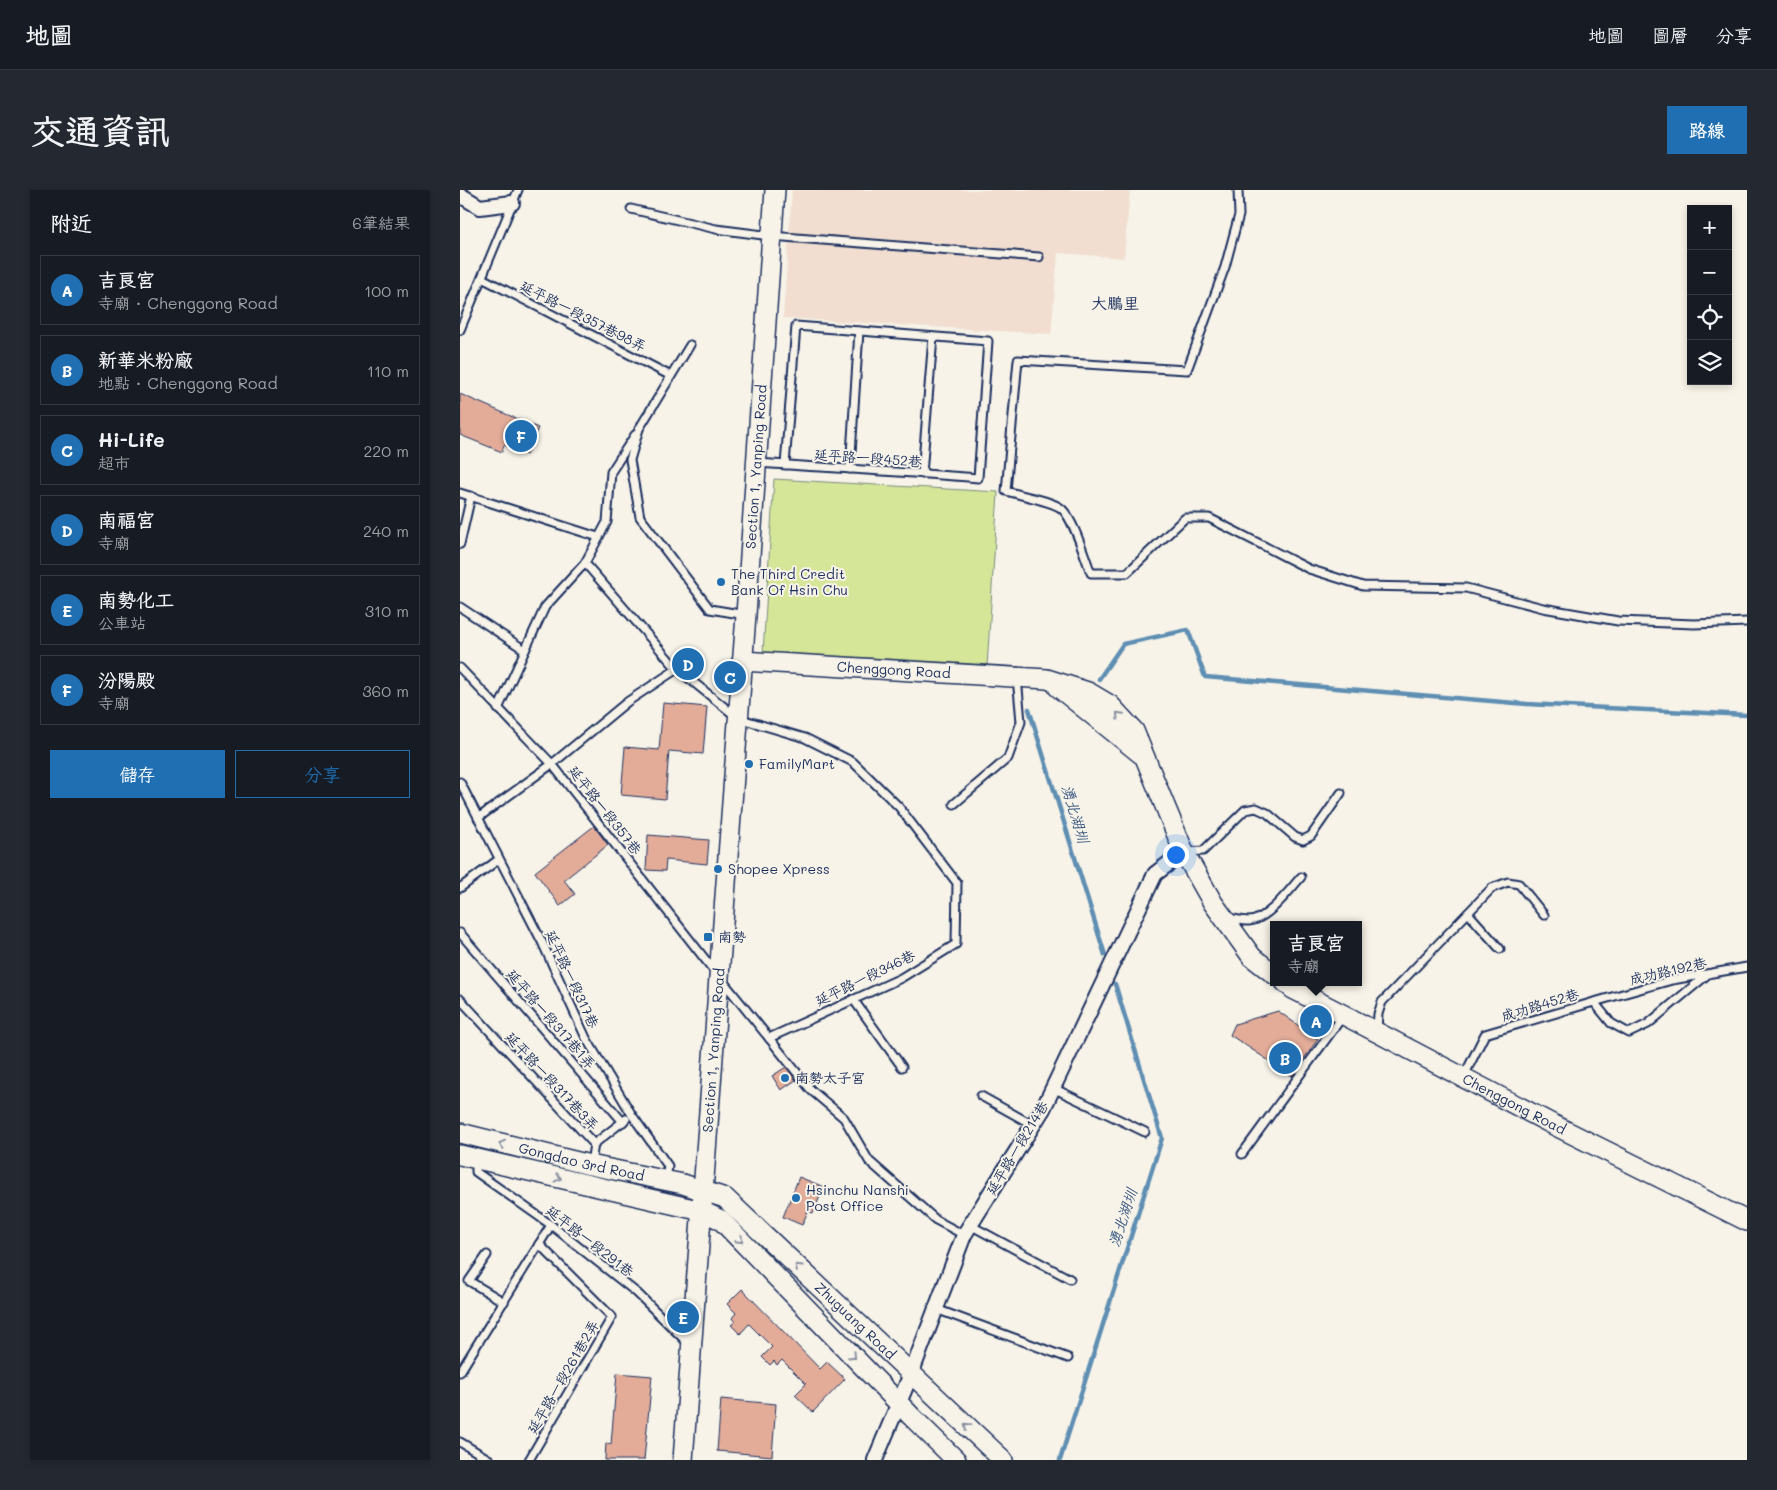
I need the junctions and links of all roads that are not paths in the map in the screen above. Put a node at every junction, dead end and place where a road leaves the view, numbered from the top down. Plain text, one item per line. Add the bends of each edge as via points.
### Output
1 (775, 190) edge
2 (1238, 190) edge
3 (460, 195) edge
4 (515, 196) edge
5 (631, 209) dead end
6 (771, 236) junction
7 (1040, 257) dead end
8 (482, 278) junction
9 (460, 330) edge
10 (859, 331) junction
11 (932, 337) junction
12 (690, 345) dead end
13 (671, 376) junction
14 (640, 429) junction
15 (757, 463) junction
16 (786, 465) junction
17 (850, 469) junction
18 (922, 474) junction
19 (460, 492) edge
20 (470, 496) junction
21 (598, 537) junction
22 (460, 544) edge
23 (585, 563) junction
24 (460, 607) edge
25 (746, 615) junction
26 (1747, 622) edge
27 (525, 650) junction
28 (742, 662) junction
29 (460, 668) edge
30 (677, 669) junction
31 (1018, 677) junction
32 (498, 709) junction
33 (738, 718) junction
34 (552, 764) junction
35 (460, 782) edge
36 (1341, 793) dead end
37 (954, 804) dead end
38 (478, 818) junction
39 (1184, 852) junction
40 (498, 860) junction
41 (1301, 877) dead end
42 (460, 888) edge
43 (1468, 913) junction
44 (1544, 915) dead end
45 (1222, 918) junction
46 (460, 933) edge
47 (1500, 949) dead end
48 (1747, 967) edge
49 (1270, 971) edge
50 (1708, 974) junction
51 (719, 977) junction
52 (1290, 986) edge
53 (853, 999) junction
54 (460, 1000) edge
55 (1594, 1002) junction
56 (1344, 1015) junction
57 (1377, 1033) junction
58 (769, 1038) junction
59 (902, 1067) dead end
60 (1463, 1078) junction
61 (1053, 1088) junction
62 (981, 1096) dead end
63 (632, 1115) junction
64 (623, 1122) junction
65 (1033, 1125) junction
66 (1145, 1132) dead end
67 (460, 1133) edge
68 (594, 1144) junction
69 (1242, 1154) dead end
70 (468, 1157) edge
71 (590, 1165) junction
72 (666, 1180) junction
73 (703, 1190) junction
74 (702, 1211) junction
75 (1747, 1221) edge
76 (551, 1225) junction
77 (967, 1230) junction
78 (539, 1244) junction
79 (487, 1255) dead end
80 (1070, 1279) dead end
81 (504, 1302) junction
82 (936, 1309) junction
83 (692, 1346) junction
84 (1068, 1358) dead end
85 (460, 1372) edge
86 (911, 1374) junction
87 (899, 1403) junction
88 (460, 1442) edge
89 (490, 1460) edge
90 (528, 1460) edge
91 (683, 1460) edge
92 (875, 1460) edge
93 (956, 1460) edge
94 (1003, 1460) edge

1 - 6 street, Section 1, Yanping Road
2 - 26 lane via 1239,215 1225,267 1187,370 1018,360 1006,491 1061,509 1070,520 1091,573 1127,573 1185,518 1209,518 1309,568 1363,586 1466,588 1543,608 1618,622
3 - 4 street via 480,207
4 - 8 lane
5 - 6 lane via 716,229
6 - 7 lane
6 - 15 street, Section 1, Yanping Road
8 - 9 lane
8 - 13 lane, 延平路一段357巷98弄
10 - 11 lane
10 - 16 lane via 796,326
10 - 17 lane
11 - 18 lane
11 - 18 lane, 延平路一段452巷 via 988,341 978,478
12 - 13 lane
13 - 14 lane
14 - 21 lane via 612,472 607,522
14 - 25 lane via 630,460 640,517 710,609
15 - 16 lane, 延平路一段452巷
15 - 25 street, Section 1, Yanping Road
16 - 17 lane, 延平路一段452巷
17 - 18 lane, 延平路一段452巷
19 - 20 lane
20 - 21 lane
20 - 22 lane
21 - 23 lane
23 - 27 lane via 544,607
23 - 30 lane
24 - 27 lane
25 - 28 street, Section 1, Yanping Road
27 - 32 lane
28 - 31 street, Chenggong Road
28 - 33 street, Section 1, Yanping Road
29 - 32 lane, 延平路一段357巷
30 - 33 lane
30 - 34 lane via 627,702
31 - 37 lane via 1021,722 1008,758
31 - 39 street, Chenggong Road via 1047,679 1144,756
32 - 34 lane, 延平路一段357巷
33 - 51 street, Section 1, Yanping Road
33 - 53 lane, 延平路一段346巷 via 805,738 853,762 899,807 957,883 956,944 901,978
34 - 38 lane
34 - 51 lane, 延平路一段357巷
35 - 38 lane, 延平路一段317巷
36 - 39 lane via 1311,836 1303,840 1256,808 1245,810 1203,852
38 - 40 lane, 延平路一段317巷
39 - 45 street, Chenggong Road
39 - 61 street, 延平路一段214巷 via 1155,874
40 - 42 lane
40 - 63 lane, 延平路一段317巷 via 542,942 586,1038
41 - 45 lane via 1262,915 1250,921
43 - 44 lane via 1492,888 1508,882 1520,884
43 - 47 lane
43 - 57 lane via 1382,1002
45 - 49 street, Chenggong Road via 1252,957
46 - 64 lane, 延平路一段317巷1弄
48 - 50 lane, 成功路192巷
50 - 55 lane, 成功路192巷 via 1672,980
50 - 55 lane, 成功路452巷 via 1648,1024 1629,1033 1611,1023
51 - 58 lane, 延平路一段357巷
51 - 73 street, Section 1, Yanping Road
52 - 56 street, Chenggong Road
53 - 58 lane, 延平路一段346巷
53 - 59 lane
54 - 68 lane, 延平路一段317巷3弄
55 - 60 lane, 成功路452巷 via 1485,1034
56 - 57 street, Chenggong Road
56 - 69 lane
57 - 60 street, Chenggong Road
58 - 77 lane, 延平路一段357巷 via 811,1090 844,1118 869,1161 936,1220
60 - 75 street, Chenggong Road
61 - 65 street, 延平路一段214巷
61 - 66 lane
62 - 65 lane
63 - 64 lane, 延平路一段317巷3弄
63 - 72 lane, 延平路一段317巷 via 668,1166
64 - 68 lane, 延平路一段317巷3弄
65 - 77 street, 延平路一段214巷
71 -> 67 street, Gongdao 3rd Road
68 - 71 lane
70 -> 74 street, Gongdao 3rd Road
70 - 76 lane, 延平路一段291巷 via 476,1172
71 - 72 street, Gongdao 3rd Road
72 - 73 street, Gongdao 3rd Road
73 - 74 street, Section 1, Yanping Road
86 -> 73 street, Zhuguang Road via 725,1198
74 - 83 street, Section 1, Yanping Road
74 -> 87 street, Zhuguang Road via 722,1220
76 - 78 lane
76 - 83 lane, 延平路一段291巷 via 637,1293
77 - 80 lane, 延平路一段357巷
77 - 82 street, 延平路一段214巷
78 - 81 lane
78 - 90 lane, 延平路一段261巷2弄 via 612,1317
79 - 81 lane via 469,1281
81 - 85 lane
82 - 84 lane
82 - 86 street, 延平路一段214巷
83 - 91 street, Section 1, Yanping Road
86 - 87 street, 延平路一段214巷
94 -> 86 street, Zhuguang Road
87 - 92 street, 延平路一段214巷
87 - 93 street, Zhuguang Road
88 - 89 lane

